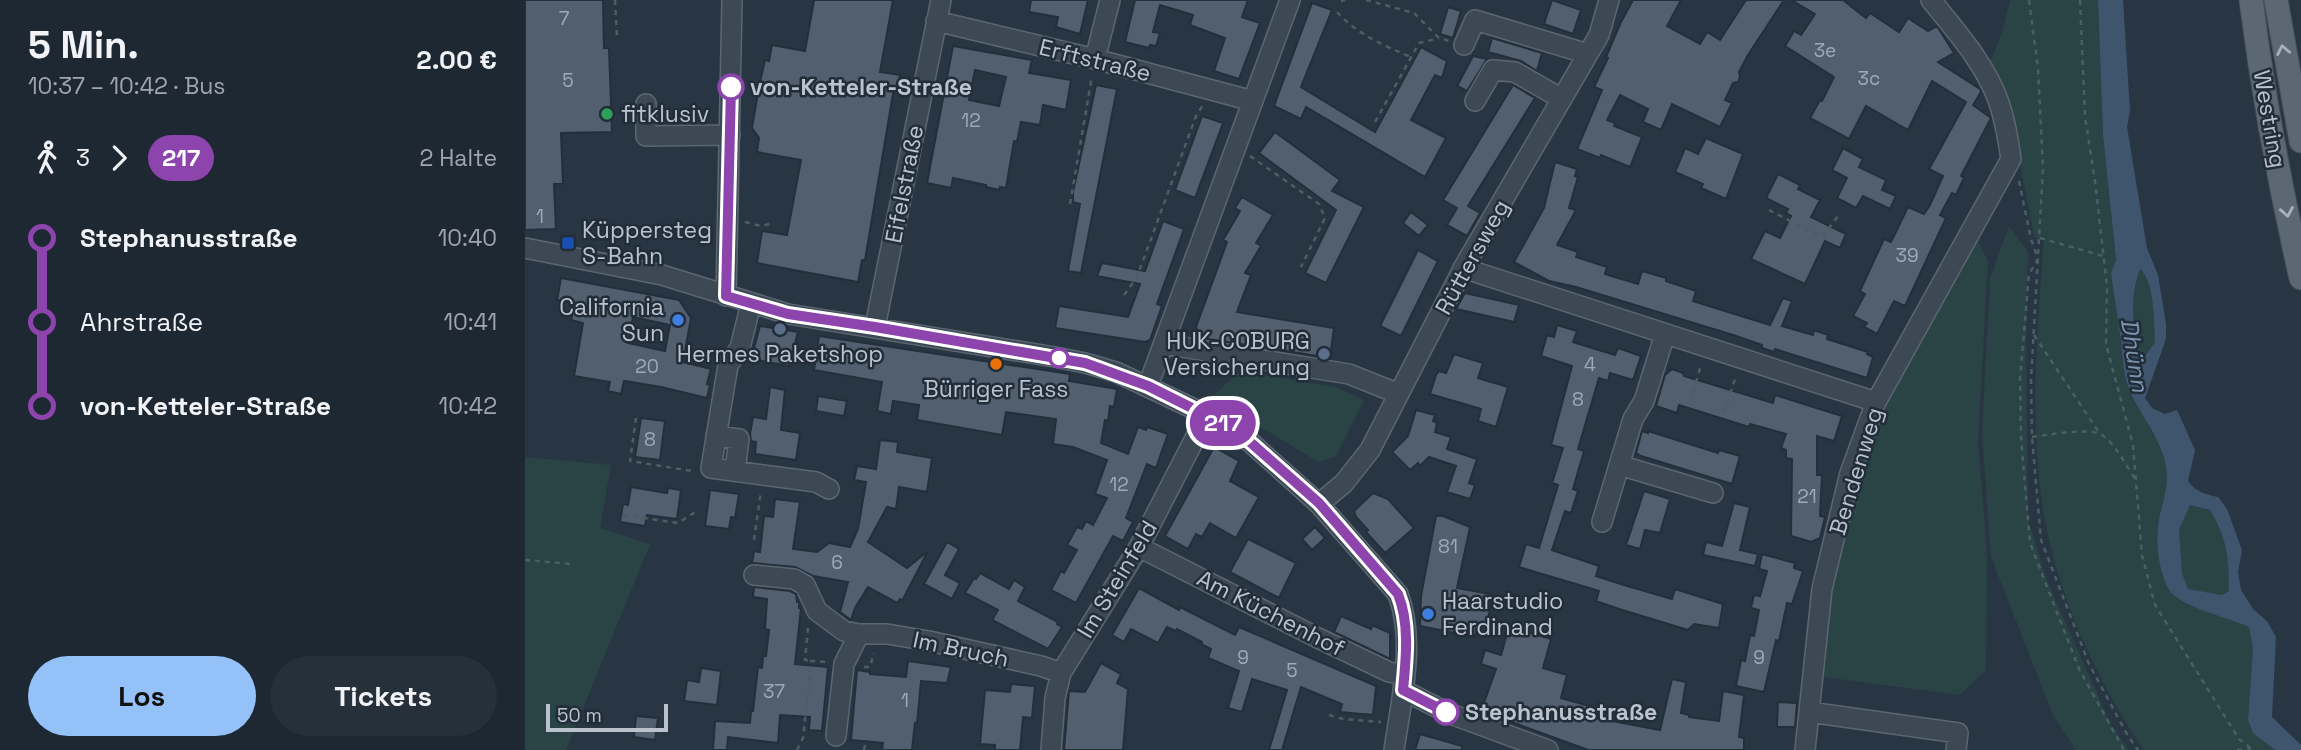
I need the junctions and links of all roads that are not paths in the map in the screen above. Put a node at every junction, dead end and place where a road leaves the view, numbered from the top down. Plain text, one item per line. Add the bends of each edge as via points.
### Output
1 (732, 0) edge
2 (941, 0) edge
3 (1110, 0) edge
4 (1290, 0) edge
5 (1609, 0) edge
6 (1931, 0) edge
7 (2251, 0) edge
8 (2276, 0) edge
9 (936, 22) junction
10 (1464, 45) dead end
11 (1588, 54) junction
12 (1095, 59) junction
13 (1562, 99) junction
14 (1253, 101) junction
15 (1475, 101) dead end
16 (646, 103) dead end
17 (730, 135) junction
18 (2301, 141) edge
19 (525, 248) edge
20 (1463, 268) junction
21 (2301, 278) edge
22 (726, 296) junction
23 (751, 303) junction
24 (875, 327) junction
25 (1665, 334) junction
26 (1164, 344) junction
27 (1148, 386) junction
28 (1399, 394) junction
29 (1876, 402) junction
30 (1207, 415) junction
31 (1619, 465) junction
32 (829, 489) dead end
33 (1713, 493) dead end
34 (1319, 503) junction
35 (1602, 522) dead end
36 (1139, 547) junction
37 (754, 575) dead end
38 (859, 635) junction
39 (1061, 673) junction
40 (1404, 682) junction
41 (1809, 712) junction
42 (836, 736) dead end
43 (1051, 750) edge
44 (1394, 750) edge
45 (1548, 750) edge
46 (1805, 750) edge
47 (1956, 750) edge

1 - 17 street
2 - 9 street, Eifelstraße
3 - 12 street
4 - 14 street
5 - 11 street, Rüttersweg
6 - 29 street, Bendenweg via 1970,48 1992,88 2009,149
7 -> 21 main road, Westring
18 -> 8 main road, Westring
9 - 12 street, Erftstraße
9 - 24 street, Eifelstraße
10 - 11 street via 1475,20
11 - 13 street, Rüttersweg
12 - 14 street, Erftstraße
13 - 15 street via 1515,72 1493,70
13 - 20 street, Rüttersweg
14 - 26 street
16 - 17 street via 646,136
17 - 22 street
19 - 22 street via 662,275
20 - 25 street
20 - 28 street, Rüttersweg
22 - 23 street
23 - 24 street via 788,314
23 - 32 street via 740,348 729,365 711,468 816,482
24 - 27 street via 1085,363
25 - 29 street
25 - 31 street
26 - 27 street
26 - 28 street via 1349,374
27 - 30 street
28 - 34 street, Rüttersweg via 1370,450 1344,483
29 - 41 street, Bendenweg via 1850,474 1822,589
30 - 34 street via 1250,442
30 - 36 street, Im Steinfeld
31 - 33 street
31 - 35 street
34 - 40 street via 1398,594 1404,612
36 - 39 street, Im Steinfeld
36 - 40 street, Am Küchenhof
37 - 38 street via 794,579 805,585 817,611 844,631
38 - 39 street, Im Bruch via 929,641
38 - 42 street via 844,664
39 - 43 street, Im Steinfeld
40 - 44 street
40 - 45 street via 1448,713
41 - 46 street, Bendenweg
41 - 47 street via 1958,733

